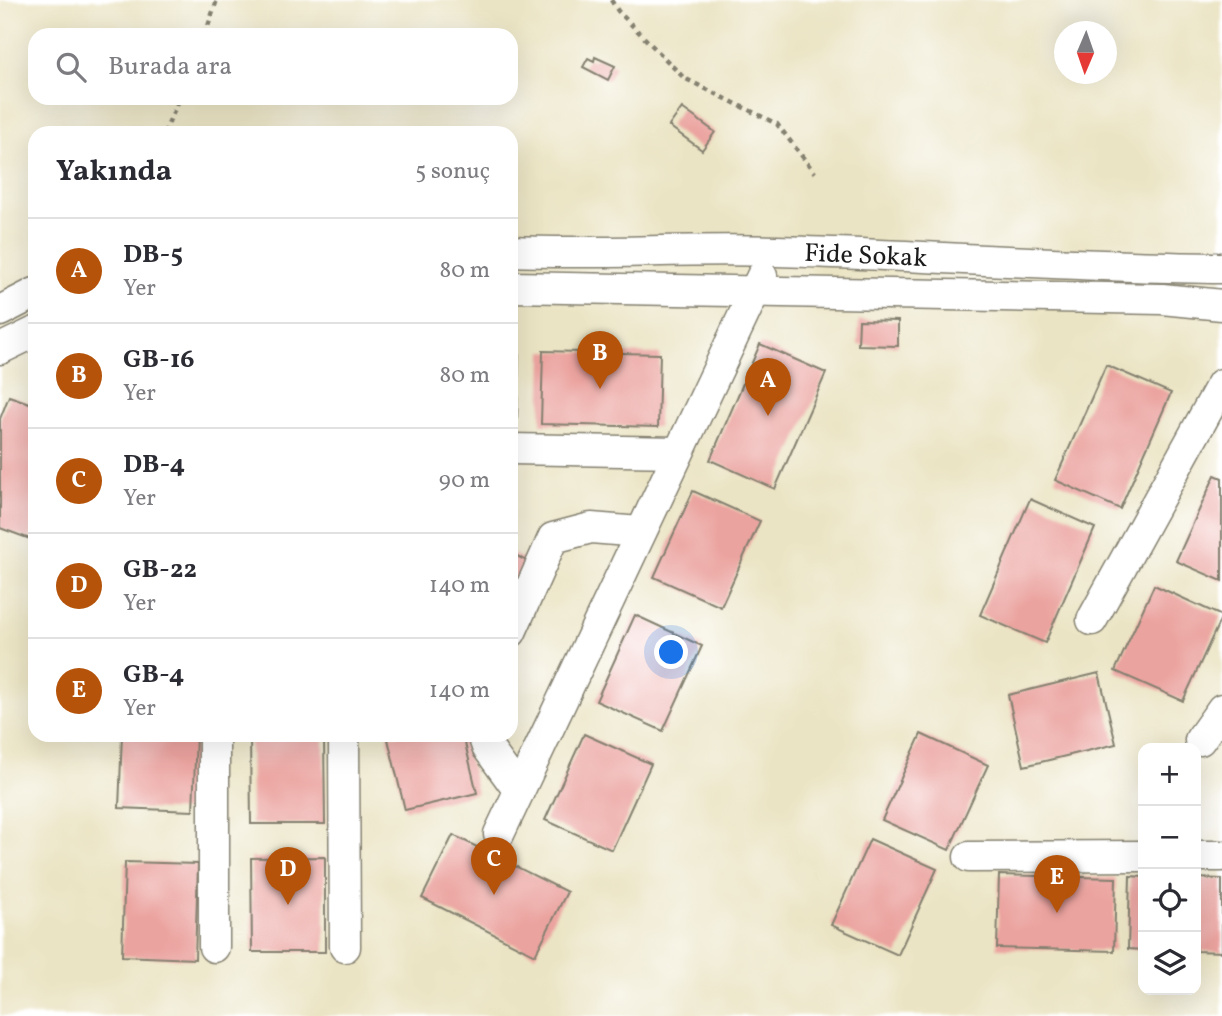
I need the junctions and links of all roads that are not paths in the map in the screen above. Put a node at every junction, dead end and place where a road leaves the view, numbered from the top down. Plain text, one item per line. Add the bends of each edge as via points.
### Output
1 (775, 250) junction
2 (518, 251) edge
3 (1222, 268) edge
4 (518, 287) edge
5 (755, 290) junction
6 (28, 297) edge
7 (1222, 305) edge
8 (0, 311) edge
9 (28, 335) edge
10 (0, 349) edge
11 (1222, 384) edge
12 (518, 449) edge
13 (678, 452) junction
14 (640, 532) junction
15 (518, 616) edge
16 (1092, 620) dead end
17 (1222, 709) edge
18 (1200, 740) dead end
19 (214, 742) edge
20 (344, 742) edge
21 (485, 742) edge
22 (519, 791) junction
23 (499, 834) dead end
24 (969, 856) dead end
25 (1138, 856) edge
26 (1201, 856) edge
27 (1222, 856) edge
28 (214, 947) dead end
29 (345, 947) dead end

1 - 2 street, Fide Sokak
1 - 3 street, Fide Sokak
1 - 5 street
4 - 5 street, Fide Sokak
5 - 7 street, Fide Sokak via 1162,299
5 - 13 street
6 - 8 street
9 - 10 street
11 - 16 street
12 - 13 street
13 - 14 street
14 - 15 street via 591,527 553,538
14 - 22 street
17 - 18 street
19 - 28 street
20 - 29 street
21 - 22 street
22 - 23 street
24 - 25 street
26 - 27 street

